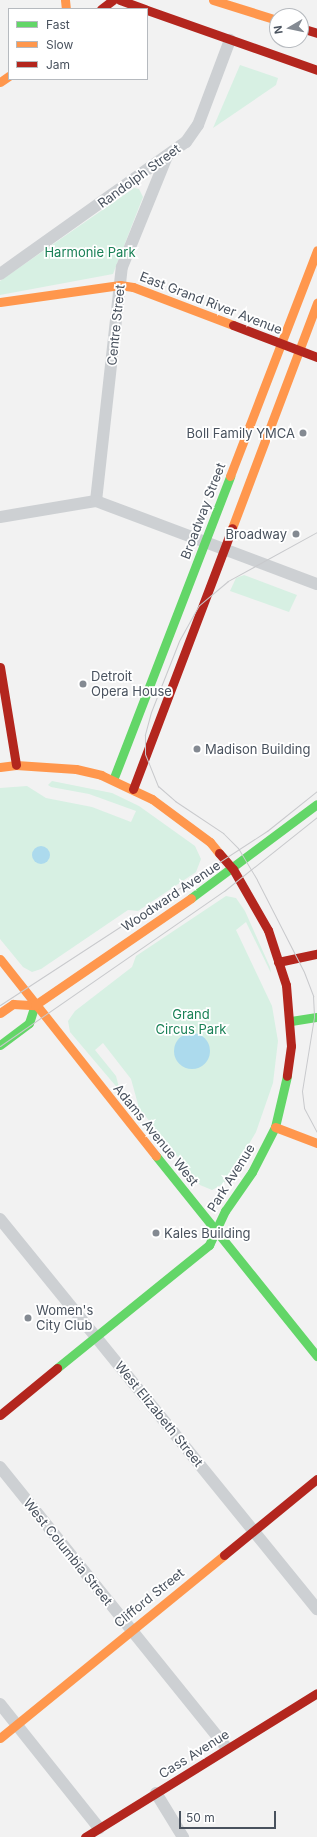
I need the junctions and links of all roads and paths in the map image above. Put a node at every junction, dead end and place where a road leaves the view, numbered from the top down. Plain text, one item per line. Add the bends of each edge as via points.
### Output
1 (113, 0) edge
2 (120, 0) edge
3 (213, 0) edge
4 (102, 8) edge
5 (143, 8) edge
6 (148, 10) edge
7 (269, 18) edge
8 (230, 40) junction
9 (317, 70) edge
10 (167, 156) junction
11 (317, 250) edge
12 (0, 274) edge
13 (120, 285) junction
14 (0, 302) edge
15 (317, 303) edge
16 (281, 344) junction
17 (299, 350) junction
18 (317, 357) edge
19 (96, 501) junction
20 (0, 517) edge
21 (204, 541) junction
22 (224, 548) junction
23 (317, 584) edge
24 (0, 667) edge
25 (1, 689) edge
26 (16, 765) junction
27 (0, 767) edge
28 (113, 780) junction
29 (133, 789) junction
30 (317, 804) edge
31 (233, 869) junction
32 (317, 954) edge
33 (0, 959) edge
34 (278, 962) junction
35 (35, 1005) junction
36 (0, 1013) edge
37 (317, 1017) edge
38 (291, 1021) junction
39 (0, 1045) edge
40 (275, 1127) junction
41 (317, 1143) edge
42 (0, 1219) edge
43 (216, 1228) junction
44 (96, 1336) junction
45 (317, 1356) edge
46 (0, 1415) edge
47 (0, 1467) edge
48 (317, 1479) edge
49 (254, 1531) junction
50 (317, 1609) edge
51 (131, 1629) junction
52 (317, 1693) edge
53 (0, 1704) edge
54 (17, 1725) junction
55 (0, 1738) edge
56 (227, 1748) junction
57 (156, 1793) junction
58 (99, 1828) junction
59 (85, 1837) edge
60 (183, 1837) edge

1 - 4 street
2 - 5 street
3 - 7 street
6 - 8 street
8 - 9 street
8 - 10 street, Randolph Street via 198,125 186,142
10 - 12 street, Randolph Street
10 - 13 street, Centre Street via 122,267
11 - 16 street, Broadway Street
13 - 14 street, East Grand River Avenue
13 - 16 street, East Grand River Avenue via 133,287
13 - 19 street, Centre Street
15 - 17 street
16 - 17 street, East Grand River Avenue
16 - 21 street, Broadway Street
17 - 18 street, East Grand River Avenue
17 - 22 street
19 - 20 street
19 - 21 street
21 - 22 street
21 - 28 street, Broadway Street
22 - 23 street
22 - 29 street
24 - 25 street
25 - 26 street
26 - 27 street, Park Avenue
26 - 28 street, Park Avenue via 76,769
28 - 29 street, Park Avenue
29 - 31 street, Park Avenue via 152,799 210,842
30 - 31 street, Woodward Avenue
31 - 34 street, Park Avenue via 268,930
31 - 35 street, Woodward Avenue
32 - 34 street
33 - 35 street, Adams Avenue West
34 - 38 street, Park Avenue via 286,985
35 - 36 street via 13,1004
35 - 39 street via 29,1023
35 - 43 street, Adams Avenue West
37 - 38 street
38 - 40 street, Park Avenue via 286,1087
40 - 41 street
40 - 43 street, Park Avenue via 252,1172
42 - 44 street, West Elizabeth Street
43 - 44 street, Park Avenue via 204,1250
43 - 45 street, Adams Avenue West
44 - 46 street, Park Avenue
44 - 49 street, West Elizabeth Street
47 - 51 street, West Columbia Street
48 - 49 street, Clifford Street
49 - 50 street, West Elizabeth Street
49 - 51 street, Clifford Street
51 - 54 street, Clifford Street
51 - 56 street, West Columbia Street
52 - 56 street, Cass Avenue
53 - 54 street
54 - 55 street, Clifford Street
54 - 58 street
56 - 57 street, Cass Avenue
57 - 58 street, Cass Avenue
57 - 60 street
58 - 59 street, Cass Avenue

